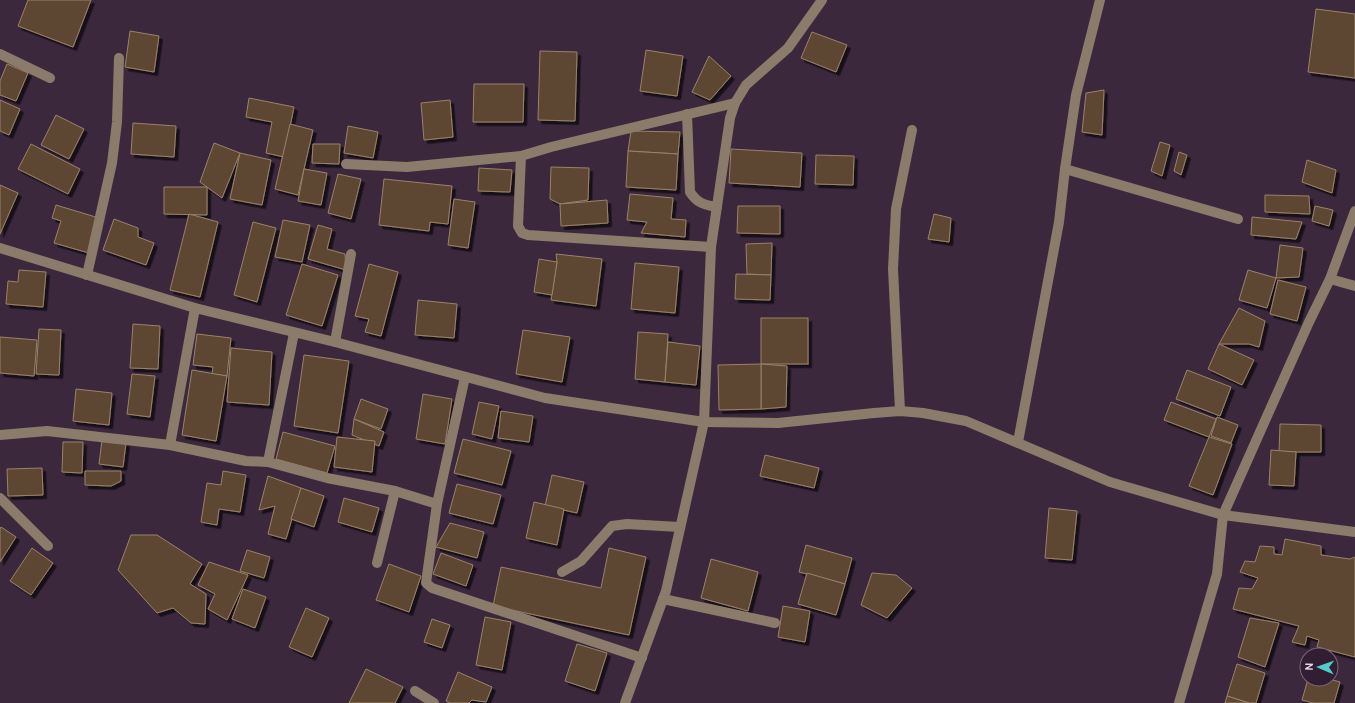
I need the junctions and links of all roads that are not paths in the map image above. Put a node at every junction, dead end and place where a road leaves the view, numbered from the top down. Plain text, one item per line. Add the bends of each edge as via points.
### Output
1 (822, 0) edge
2 (1100, 0) edge
3 (0, 54) edge
4 (119, 58) dead end
5 (50, 78) dead end
6 (735, 103) junction
7 (687, 114) junction
8 (912, 130) dead end
9 (521, 156) junction
10 (346, 164) dead end
11 (1065, 169) junction
12 (716, 208) junction
13 (1355, 211) edge
14 (1238, 219) dead end
15 (711, 247) junction
16 (0, 248) edge
17 (351, 254) dead end
18 (88, 275) junction
19 (1330, 279) junction
20 (1355, 286) edge
21 (195, 308) junction
22 (294, 333) junction
23 (335, 342) junction
24 (465, 377) junction
25 (900, 411) junction
26 (704, 422) junction
27 (0, 435) edge
28 (1018, 442) junction
29 (170, 446) junction
30 (268, 462) junction
31 (395, 491) junction
32 (0, 498) edge
33 (437, 504) junction
34 (1223, 515) junction
35 (679, 527) junction
36 (1355, 532) edge
37 (48, 546) dead end
38 (377, 563) dead end
39 (562, 572) dead end
40 (663, 599) junction
41 (775, 623) dead end
42 (642, 658) junction
43 (415, 691) dead end
44 (434, 703) edge
45 (625, 703) edge
46 (1179, 703) edge

1 - 6 street via 788,48 746,85
2 - 11 street via 1076,96
3 - 5 street
4 - 18 street via 117,122 112,163
6 - 7 street
6 - 12 street via 730,118
7 - 9 street
7 - 12 street via 690,192 704,205
8 - 25 street via 896,209 893,269
9 - 10 street via 407,167
9 - 15 street via 518,226 522,233
11 - 14 street
11 - 28 street via 1059,222
12 - 15 street
13 - 19 street
15 - 26 street
16 - 18 street
17 - 23 street
18 - 21 street
19 - 20 street
19 - 34 street
21 - 22 street
21 - 29 street
22 - 23 street
22 - 30 street
23 - 24 street
24 - 26 street via 545,398
24 - 33 street
25 - 26 street via 778,423
25 - 28 street via 966,421
26 - 35 street
27 - 29 street via 47,431
28 - 34 street via 1110,482
29 - 30 street via 246,461
30 - 31 street via 327,478
31 - 33 street
31 - 38 street
32 - 37 street
33 - 42 street via 426,575 426,583 432,588
34 - 36 street
34 - 46 street via 1217,574
35 - 39 street via 627,524 612,526 581,560
35 - 40 street
40 - 41 street
40 - 42 street
42 - 45 street
43 - 44 street

